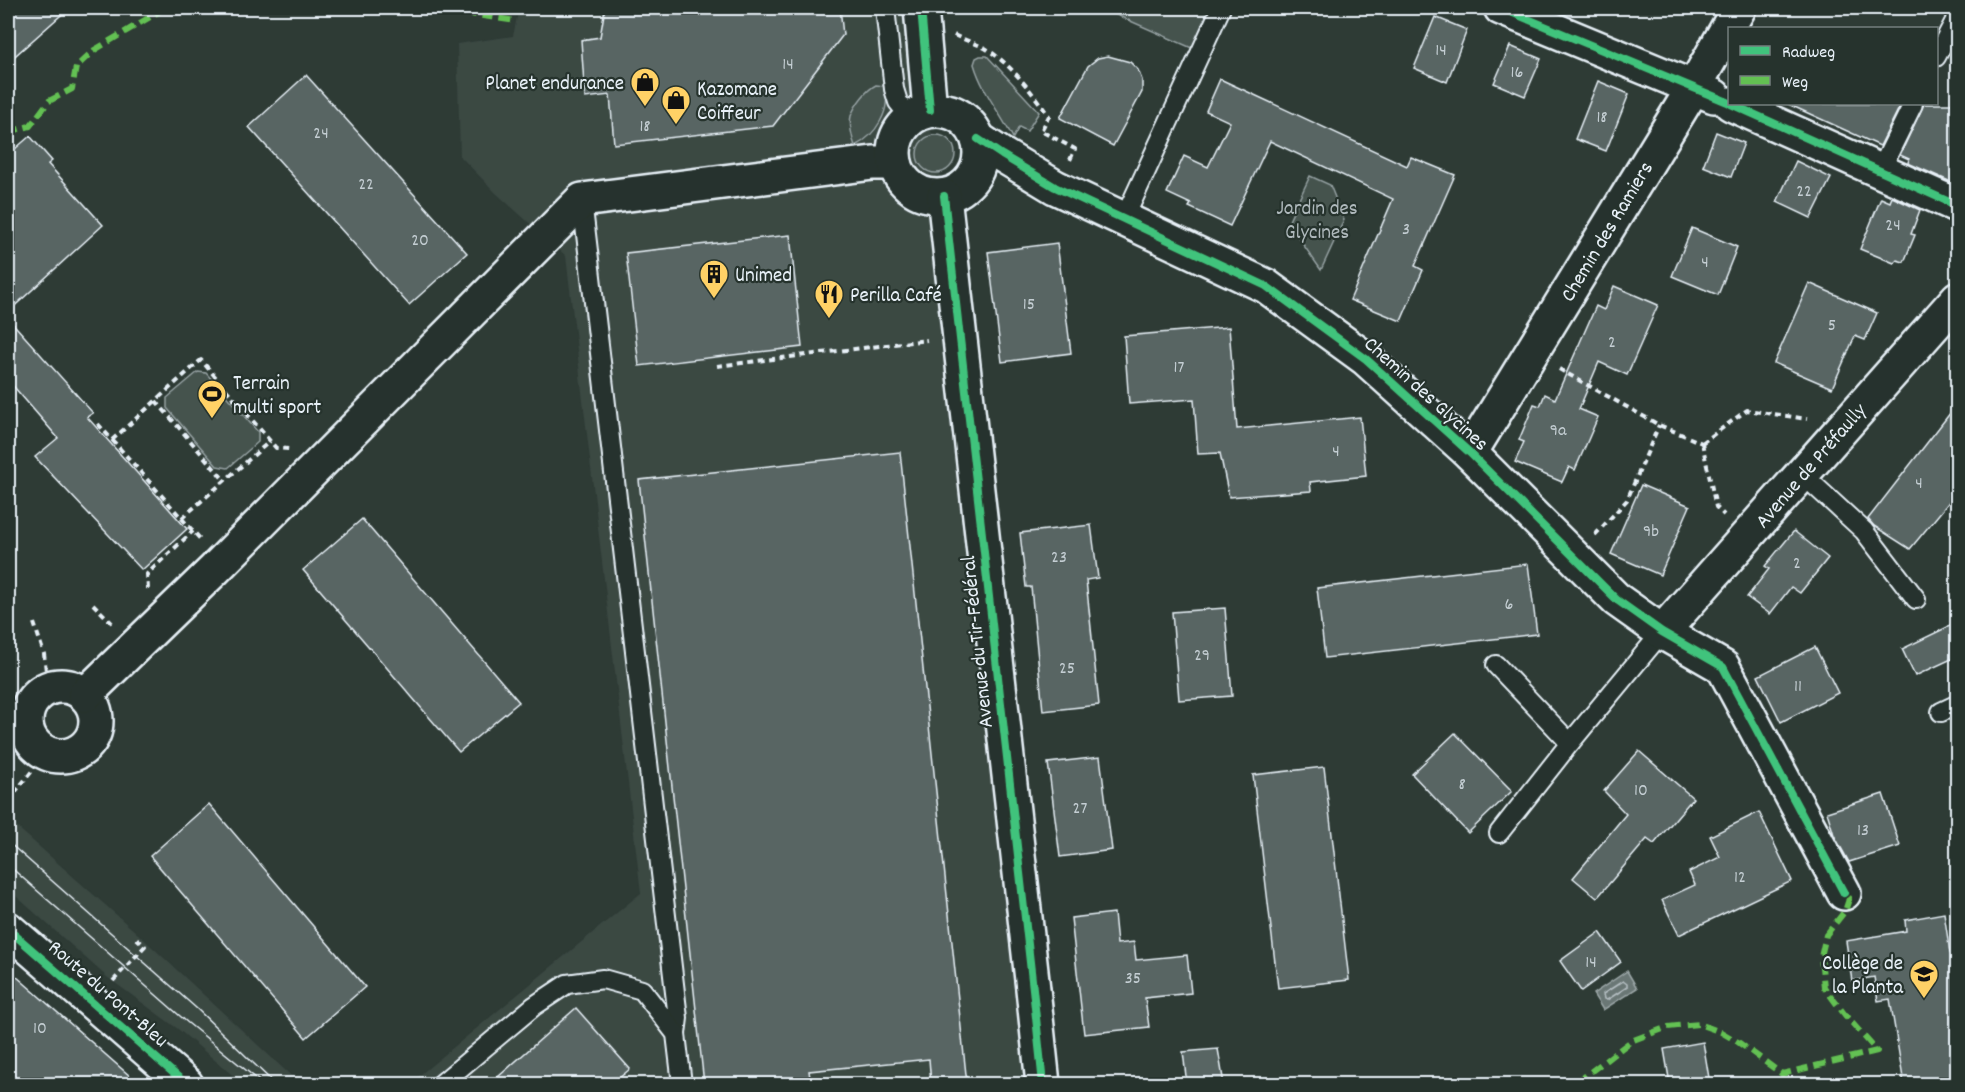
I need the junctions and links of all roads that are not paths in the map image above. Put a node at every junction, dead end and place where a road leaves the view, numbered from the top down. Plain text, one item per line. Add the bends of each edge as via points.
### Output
1 (885, 8) edge
2 (921, 8) edge
3 (1221, 8) edge
4 (1501, 8) edge
5 (1739, 8) edge
6 (1958, 15) edge
7 (1728, 27) edge
8 (1728, 27) edge
9 (1938, 53) edge
10 (1694, 87) junction
11 (1728, 102) edge
12 (1734, 105) edge
13 (1913, 105) edge
14 (921, 114) junction
15 (978, 139) junction
16 (895, 163) junction
17 (1880, 171) junction
18 (944, 196) junction
19 (582, 200) junction
20 (1958, 206) edge
21 (1124, 219) junction
22 (1958, 298) edge
23 (1470, 453) junction
24 (1802, 474) junction
25 (1916, 599) dead end
26 (1662, 632) junction
27 (1496, 665) dead end
28 (85, 695) dead end
29 (1958, 704) edge
30 (1941, 712) dead end
31 (1570, 743) junction
32 (1499, 833) dead end
33 (1844, 893) dead end
34 (8, 929) edge
35 (676, 1034) junction
36 (186, 1084) edge
37 (441, 1084) edge
38 (682, 1084) edge
39 (1042, 1084) edge

1 - 14 lane via 898,102
2 - 14 street
3 - 21 lane
4 - 10 street
5 - 7 street, Chemin des Ramiers
6 - 9 lane
8 - 10 street, Chemin des Ramiers
10 - 11 street
10 - 23 street, Chemin des Ramiers
12 - 17 street
13 - 17 lane
14 - 15 street via 947,111 960,116
14 - 16 street via 902,127 896,138
15 - 18 street via 980,158 975,175 966,186
15 - 21 street, Chemin des Glycines via 1055,187
16 - 18 street via 906,184 917,192
16 - 19 street
17 - 20 street
18 - 39 street, Avenue du Tir-Fédéral
19 - 28 street
19 - 35 lane via 678,1018
21 - 23 street, Chemin des Glycines via 1266,286 1366,359
22 - 24 street, Avenue de Préfaully
23 - 26 street, Chemin des Glycines via 1617,600
24 - 25 lane via 1863,531
24 - 26 street, Avenue de Préfaully
26 - 31 lane
26 - 33 street, Chemin des Glycines via 1723,667
27 - 31 lane
29 - 30 lane
31 - 32 lane
34 - 36 street, Route du Pont-Bleu
35 - 37 lane via 642,990 603,979 567,984 534,1006
35 - 38 lane

